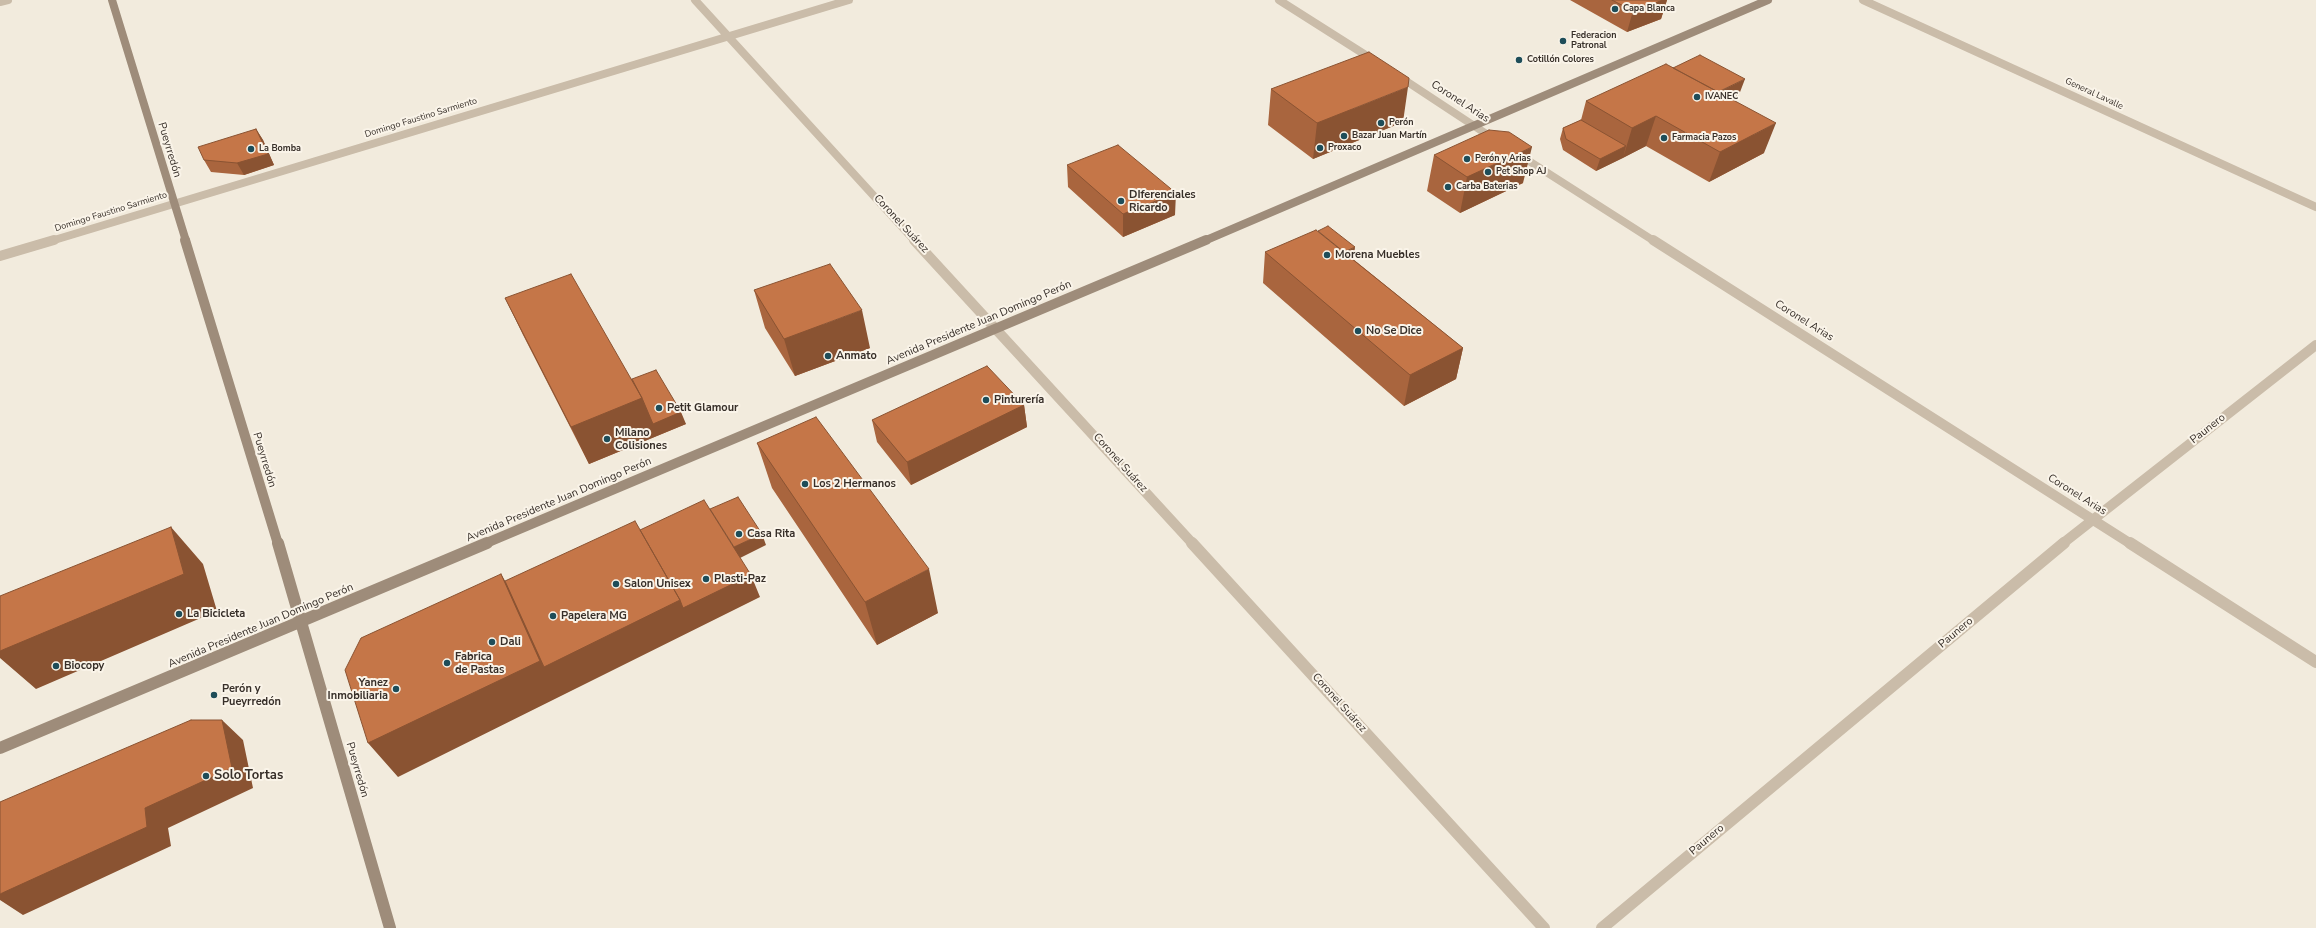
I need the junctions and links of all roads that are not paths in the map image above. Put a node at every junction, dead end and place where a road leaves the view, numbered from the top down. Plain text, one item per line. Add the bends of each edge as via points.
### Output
1 (8, 0) edge
2 (112, 0) edge
3 (695, 0) edge
4 (849, 0) edge
5 (1279, 0) edge
6 (1768, 0) edge
7 (1863, 0) edge
8 (0, 2) edge
9 (728, 35) junction
10 (1473, 126) junction
11 (173, 204) junction
12 (2316, 207) edge
13 (0, 256) edge
14 (997, 329) junction
15 (2316, 346) edge
16 (2093, 519) junction
17 (302, 622) junction
18 (2316, 662) edge
19 (0, 748) edge
20 (390, 928) edge
21 (1544, 928) edge
22 (1602, 928) edge

1 - 8 street
2 - 11 main road, Pueyrredón
3 - 9 street, Coronel Suárez
4 - 9 street, Domingo Faustino Sarmiento
5 - 10 street, Coronel Arias
6 - 10 main road, Avenida Presidente Juan Domingo Perón
7 - 12 street, General Lavalle
9 - 11 street, Domingo Faustino Sarmiento
9 - 14 street, Coronel Suárez
10 - 14 main road, Avenida Presidente Juan Domingo Perón
10 - 16 street, Coronel Arias
11 - 13 street, Domingo Faustino Sarmiento
11 - 17 main road, Pueyrredón
14 - 17 main road, Avenida Presidente Juan Domingo Perón
14 - 21 street, Coronel Suárez
15 - 16 street, Paunero
16 - 18 street, Coronel Arias
16 - 22 street, Paunero
17 - 19 main road, Avenida Presidente Juan Domingo Perón
17 - 20 main road, Pueyrredón

